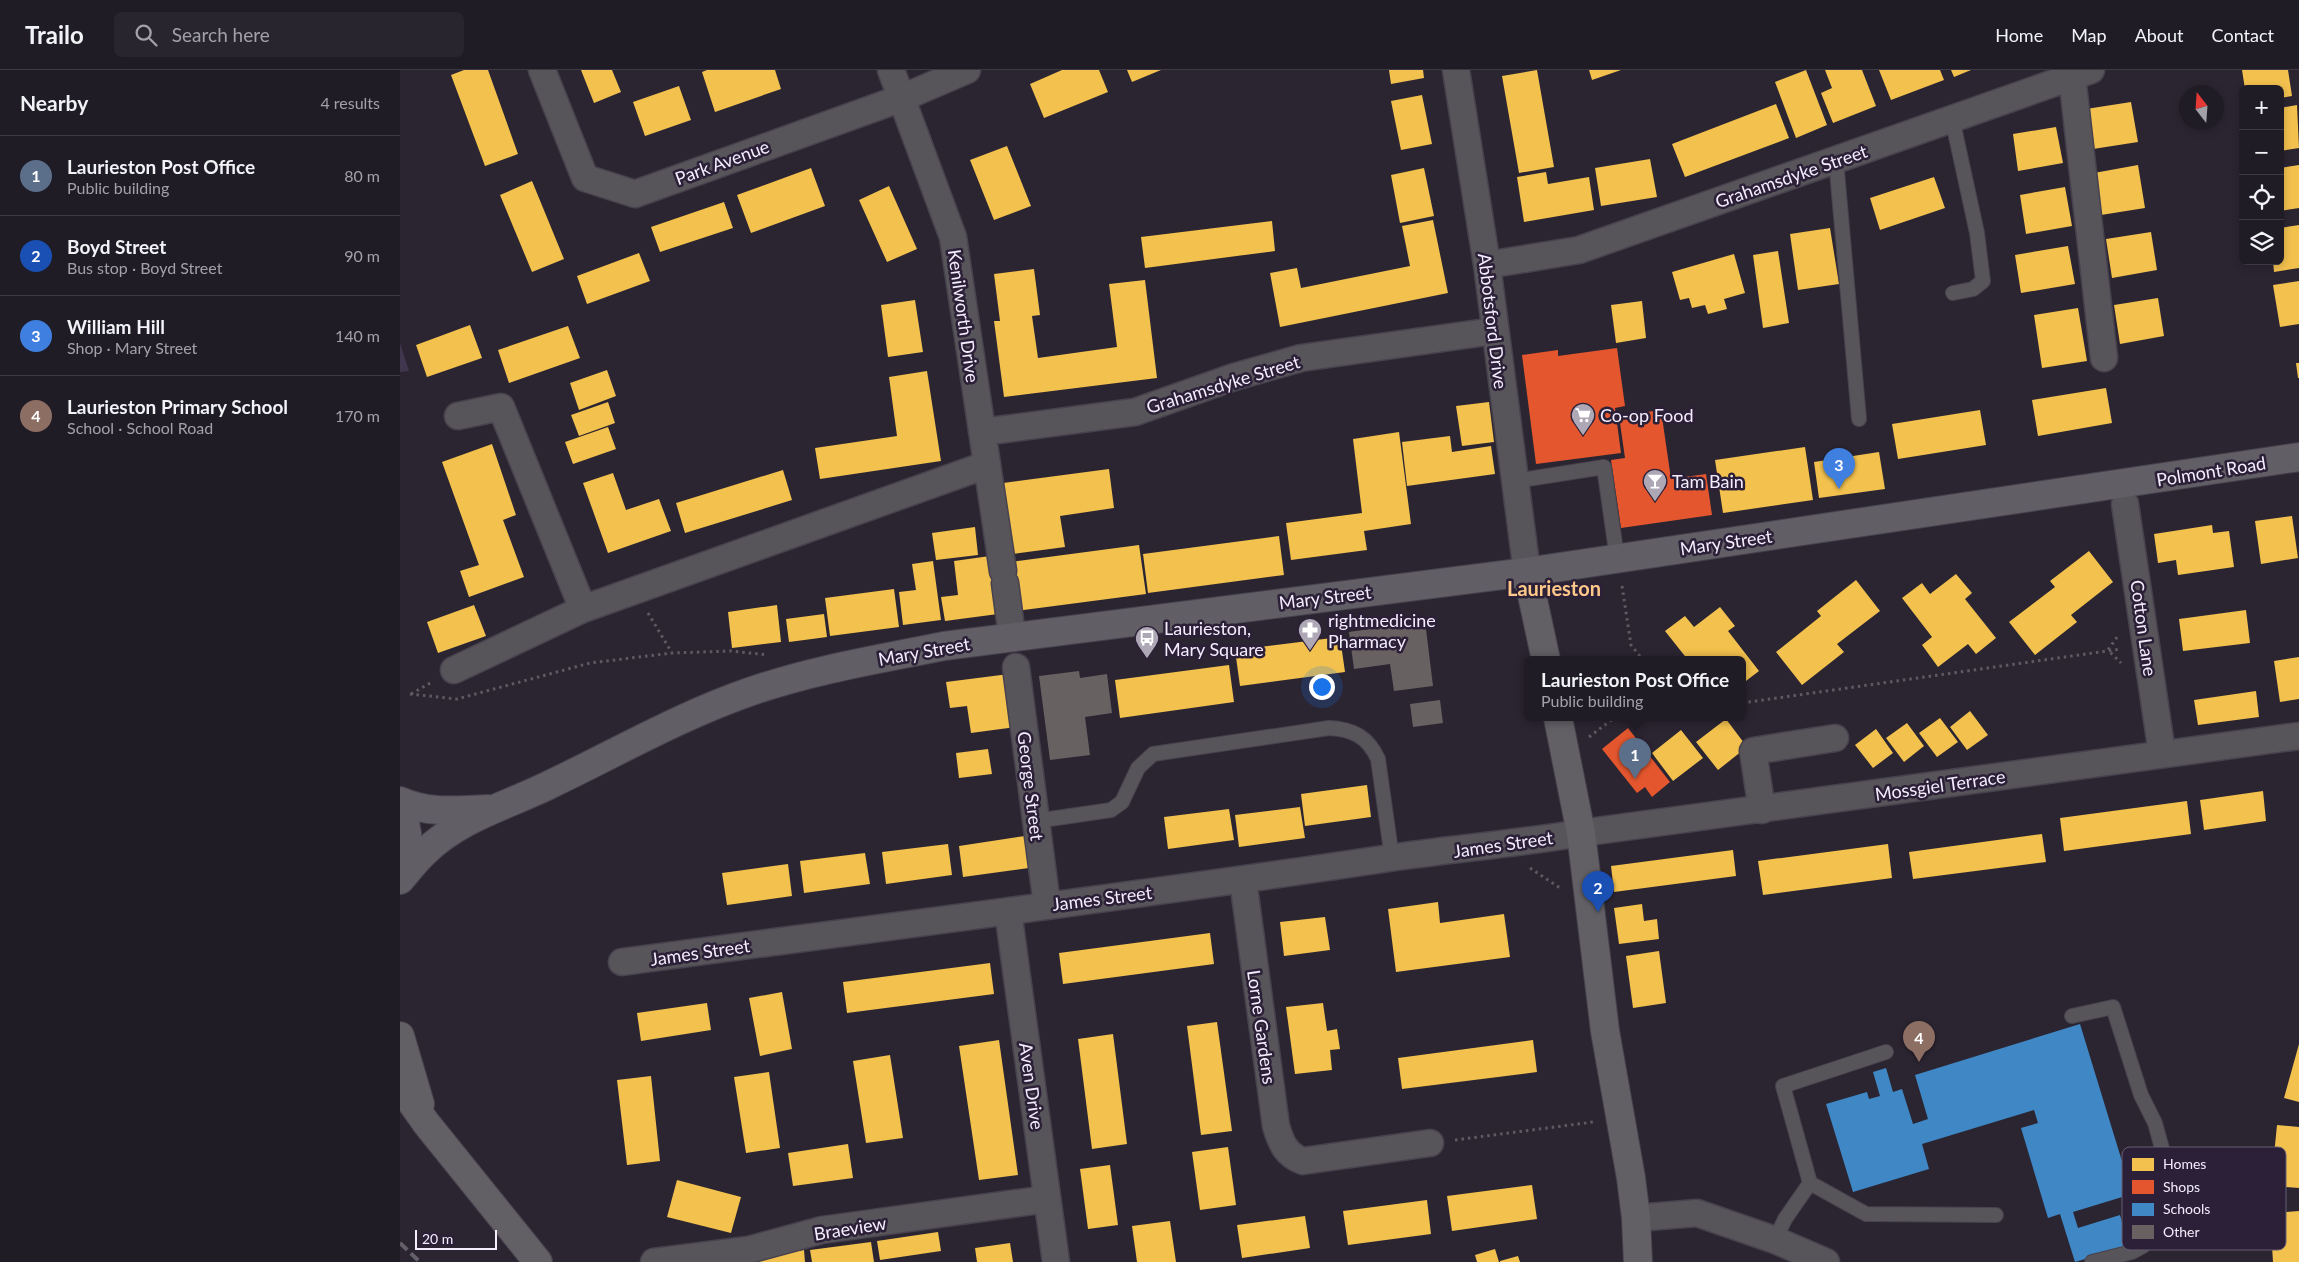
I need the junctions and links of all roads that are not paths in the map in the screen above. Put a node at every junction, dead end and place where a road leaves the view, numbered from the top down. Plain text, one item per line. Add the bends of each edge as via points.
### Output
1 (542, 70) edge
2 (891, 70) edge
3 (967, 70) edge
4 (1456, 70) edge
5 (2081, 73) edge
6 (902, 98) junction
7 (1952, 118) junction
8 (1836, 160) junction
9 (1487, 265) junction
10 (1953, 293) dead end
11 (1494, 330) junction
12 (2104, 358) dead end
13 (458, 416) dead end
14 (1859, 419) dead end
15 (982, 432) junction
16 (2299, 457) edge
17 (986, 465) junction
18 (1515, 481) junction
19 (2124, 494) junction
20 (1618, 558) junction
21 (1527, 572) junction
22 (582, 609) junction
23 (1012, 636) junction
24 (1545, 656) edge
25 (1016, 667) dead end
26 (454, 670) dead end
27 (1559, 721) edge
28 (2299, 736) edge
29 (1836, 738) dead end
30 (2162, 753) junction
31 (400, 801) edge
32 (494, 809) junction
33 (1762, 810) junction
34 (400, 812) edge
35 (1036, 821) junction
36 (1581, 833) junction
37 (1392, 858) junction
38 (400, 880) edge
39 (1243, 880) junction
40 (1048, 906) junction
41 (1008, 911) junction
42 (622, 962) dead end
43 (2072, 1016) dead end
44 (400, 1036) edge
45 (1886, 1052) dead end
46 (400, 1086) edge
47 (426, 1123) junction
48 (1430, 1143) road end
49 (2162, 1147) edge
50 (1810, 1183) junction
51 (1047, 1199) junction
52 (1996, 1215) dead end
53 (1636, 1218) junction
54 (1775, 1240) junction
55 (2136, 1250) edge
56 (538, 1262) edge
57 (654, 1262) edge
58 (1056, 1262) edge
59 (1638, 1262) edge
60 (1826, 1262) edge
61 (2092, 1262) edge

1 - 6 street, Park Avenue via 585,178 635,194
2 - 6 street, Kenilworth Drive
3 - 6 street, Park Avenue
4 - 9 street, Abbotsford Drive
5 - 7 street, Grahamsdyke Street
5 - 12 street
6 - 15 street, Kenilworth Drive via 953,237
7 - 8 street, Grahamsdyke Street
7 - 10 lane via 1977,233 1983,281 1973,289
8 - 9 street, Grahamsdyke Street via 1579,250
8 - 14 lane
9 - 11 street, Abbotsford Drive
11 - 15 street, Grahamsdyke Street via 1302,358 1234,377 1135,412
11 - 18 street, Abbotsford Drive
13 - 22 street via 502,407
15 - 17 street, Kenilworth Drive
16 - 19 main road, Polmont Road
17 - 22 street
17 - 23 street, Kenilworth Drive
18 - 20 lane via 1604,467
18 - 21 street, Abbotsford Drive
19 - 20 main road, Mary Street
19 - 30 street, Cotton Lane
20 - 21 main road, Mary Street
21 - 23 main road, Mary Street
21 - 24 street
22 - 26 street
23 - 32 main road, Mary Street via 854,664 799,676 749,692 636,741 550,785
25 - 35 street, George Street
27 - 36 street
28 - 30 street, Mossgiel Terrace
29 - 33 street via 1752,751
30 - 33 street, Mossgiel Terrace
31 - 32 main road, Mary Street via 418,809
32 - 38 main road, Mary Street via 453,830 425,851
33 - 36 street, Mossgiel Terrace
34 - 38 main road via 408,841 407,859
35 - 37 lane via 1111,810 1122,802 1138,768 1153,754 1342,728 1365,738 1378,759
35 - 40 street, George Street
36 - 37 street, James Street
36 - 53 street via 1605,1031
37 - 39 street, James Street
39 - 40 street, James Street
39 - 48 street, Lorne Gardens via 1281,1144 1292,1157 1304,1161
40 - 41 street, James Street
41 - 42 street, James Street
41 - 51 street, Aven Drive
43 - 49 lane via 2113,1007
44 - 47 street
45 - 50 lane via 1783,1086
46 - 47 street
47 - 56 street
50 - 52 lane via 1866,1214
50 - 54 lane
51 - 57 street, Braeview via 822,1230 748,1250
51 - 58 street, Aven Drive
53 - 54 street via 1697,1213
53 - 59 street
54 - 60 street
55 - 61 lane

